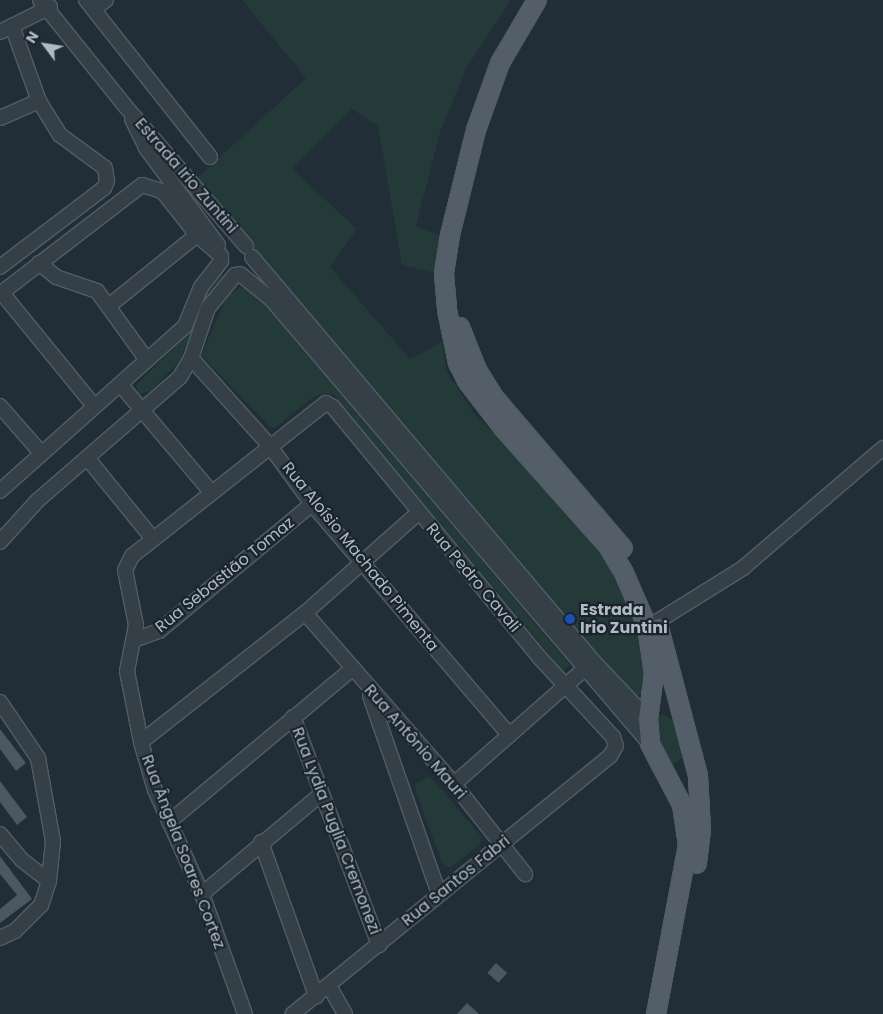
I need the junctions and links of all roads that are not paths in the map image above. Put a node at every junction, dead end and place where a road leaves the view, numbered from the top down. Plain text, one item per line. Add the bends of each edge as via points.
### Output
1 (106, 0) edge
2 (537, 0) edge
3 (549, 0) edge
4 (45, 4) edge
5 (90, 5) edge
6 (6, 29) edge
7 (39, 101) junction
8 (126, 107) junction
9 (0, 118) edge
10 (210, 157) dead end
11 (68, 215) junction
12 (54, 226) junction
13 (197, 235) junction
14 (72, 237) junction
15 (249, 251) junction
16 (222, 256) junction
17 (39, 263) junction
18 (0, 267) edge
19 (237, 275) junction
20 (1, 293) edge
21 (110, 305) junction
22 (191, 358) junction
23 (147, 360) junction
24 (120, 384) junction
25 (0, 406) edge
26 (94, 406) junction
27 (142, 412) junction
28 (269, 444) junction
29 (883, 448) edge
30 (41, 453) junction
31 (88, 459) junction
32 (0, 491) edge
33 (211, 492) junction
34 (312, 504) junction
35 (419, 512) junction
36 (153, 539) junction
37 (0, 542) edge
38 (362, 562) junction
39 (305, 612) junction
40 (658, 621) junction
41 (134, 640) junction
42 (588, 666) junction
43 (353, 668) junction
44 (565, 684) junction
45 (367, 688) junction
46 (0, 702) edge
47 (679, 708) junction
48 (649, 716) junction
49 (294, 717) junction
50 (509, 735) junction
51 (141, 742) junction
52 (650, 744) junction
53 (616, 746) joint
54 (694, 755) junction
55 (662, 769) junction
56 (454, 784) junction
57 (320, 795) junction
58 (169, 822) junction
59 (0, 834) edge
60 (261, 842) junction
61 (501, 845) junction
62 (524, 874) dead end
63 (49, 881) junction
64 (202, 894) junction
65 (439, 894) junction
66 (0, 938) edge
67 (379, 945) junction
68 (329, 986) junction
69 (316, 996) junction
70 (245, 1014) edge
71 (293, 1014) edge
72 (344, 1014) edge
73 (656, 1014) edge
74 (668, 1014) edge

1 - 5 street
2 - 48 main road via 500,63 476,130 450,235 444,274 447,310 458,363 467,381 503,428 608,546 624,573 653,651
3 - 40 main road via 507,67 488,122 459,233 456,310 462,339 493,396 620,543
4 - 6 street
4 - 8 street, Estrada Irio Zuntini
5 - 10 street
6 - 7 street
7 - 9 street
7 - 11 street via 60,134 99,162 108,174 104,188
8 - 15 street, Estrada Irio Zuntini
8 - 16 street, Estrada Irio Zuntini via 146,148
11 - 12 street
11 - 14 street
12 - 14 street
12 - 18 street
13 - 14 street via 165,194 150,185 134,188
13 - 16 street
13 - 21 street
14 - 17 street
15 - 16 street via 230,244
15 - 19 street via 248,270
15 - 42 street, Estrada Irio Zuntini
16 - 19 street via 226,270
16 - 23 street via 201,287 185,326
17 - 20 street
17 - 21 street via 56,277 91,287
19 - 22 street via 208,308
19 - 42 street, Estrada Irio Zuntini via 271,299
20 - 26 street
21 - 23 street
22 - 27 street via 180,377
22 - 28 street, Rua Aloísio Machado Pimenta
23 - 24 street
24 - 26 street
24 - 27 street
25 - 30 street
26 - 30 street
27 - 31 street
27 - 33 street
28 - 33 street
28 - 34 street, Rua Aloísio Machado Pimenta
28 - 35 street, Rua Pedro Cavali via 322,403 333,407
29 - 40 street via 743,568
30 - 32 street
31 - 36 street
31 - 37 street via 38,501
33 - 36 street
34 - 38 street, Rua Aloísio Machado Pimenta
34 - 41 street, Rua Sebastião Tomaz via 159,631
35 - 38 street
35 - 44 street, Rua Pedro Cavali
36 - 41 street, Rua Ângela Soares Cortez via 132,556 125,570 136,615
38 - 39 street
38 - 50 street, Rua Aloísio Machado Pimenta
39 - 43 street, Rua Antônio Mauri
39 - 51 street
40 - 47 main road
41 - 51 street, Rua Ângela Soares Cortez via 127,671
42 - 44 street
42 - 48 street, Estrada Irio Zuntini
42 - 52 street, Estrada Irio Zuntini
43 - 45 street, Rua Antônio Mauri
43 - 49 street
44 - 50 street
44 - 53 street, Rua Pedro Cavali via 613,737
45 - 56 street, Rua Antônio Mauri
45 - 65 street
46 - 63 street via 26,734 38,758 53,841
47 - 48 main road via 667,704
47 - 54 main road
48 - 52 main road
49 - 57 street, Rua Lydia Puglia Cremonezi
49 - 58 street
50 - 56 street
51 - 58 street, Rua Ângela Soares Cortez
52 - 55 main road
53 - 61 street, Rua Santos Fabri via 610,756
54 - 55 main road via 690,767 679,774
54 - 74 main road via 700,803 699,854
55 - 73 main road via 682,805 688,845
56 - 61 street, Rua Antônio Mauri
57 - 60 street
57 - 67 street, Rua Lydia Puglia Cremonezi
58 - 64 street, Rua Ângela Soares Cortez
59 - 63 street via 22,860
60 - 64 street
60 - 69 street
61 - 62 street, Rua Antônio Mauri
61 - 65 street, Rua Santos Fabri
63 - 66 street via 33,915
64 - 70 street, Rua Ângela Soares Cortez
65 - 67 street, Rua Santos Fabri
67 - 68 street, Rua Santos Fabri
68 - 69 street, Rua Santos Fabri
68 - 72 street
69 - 71 street, Rua Santos Fabri

